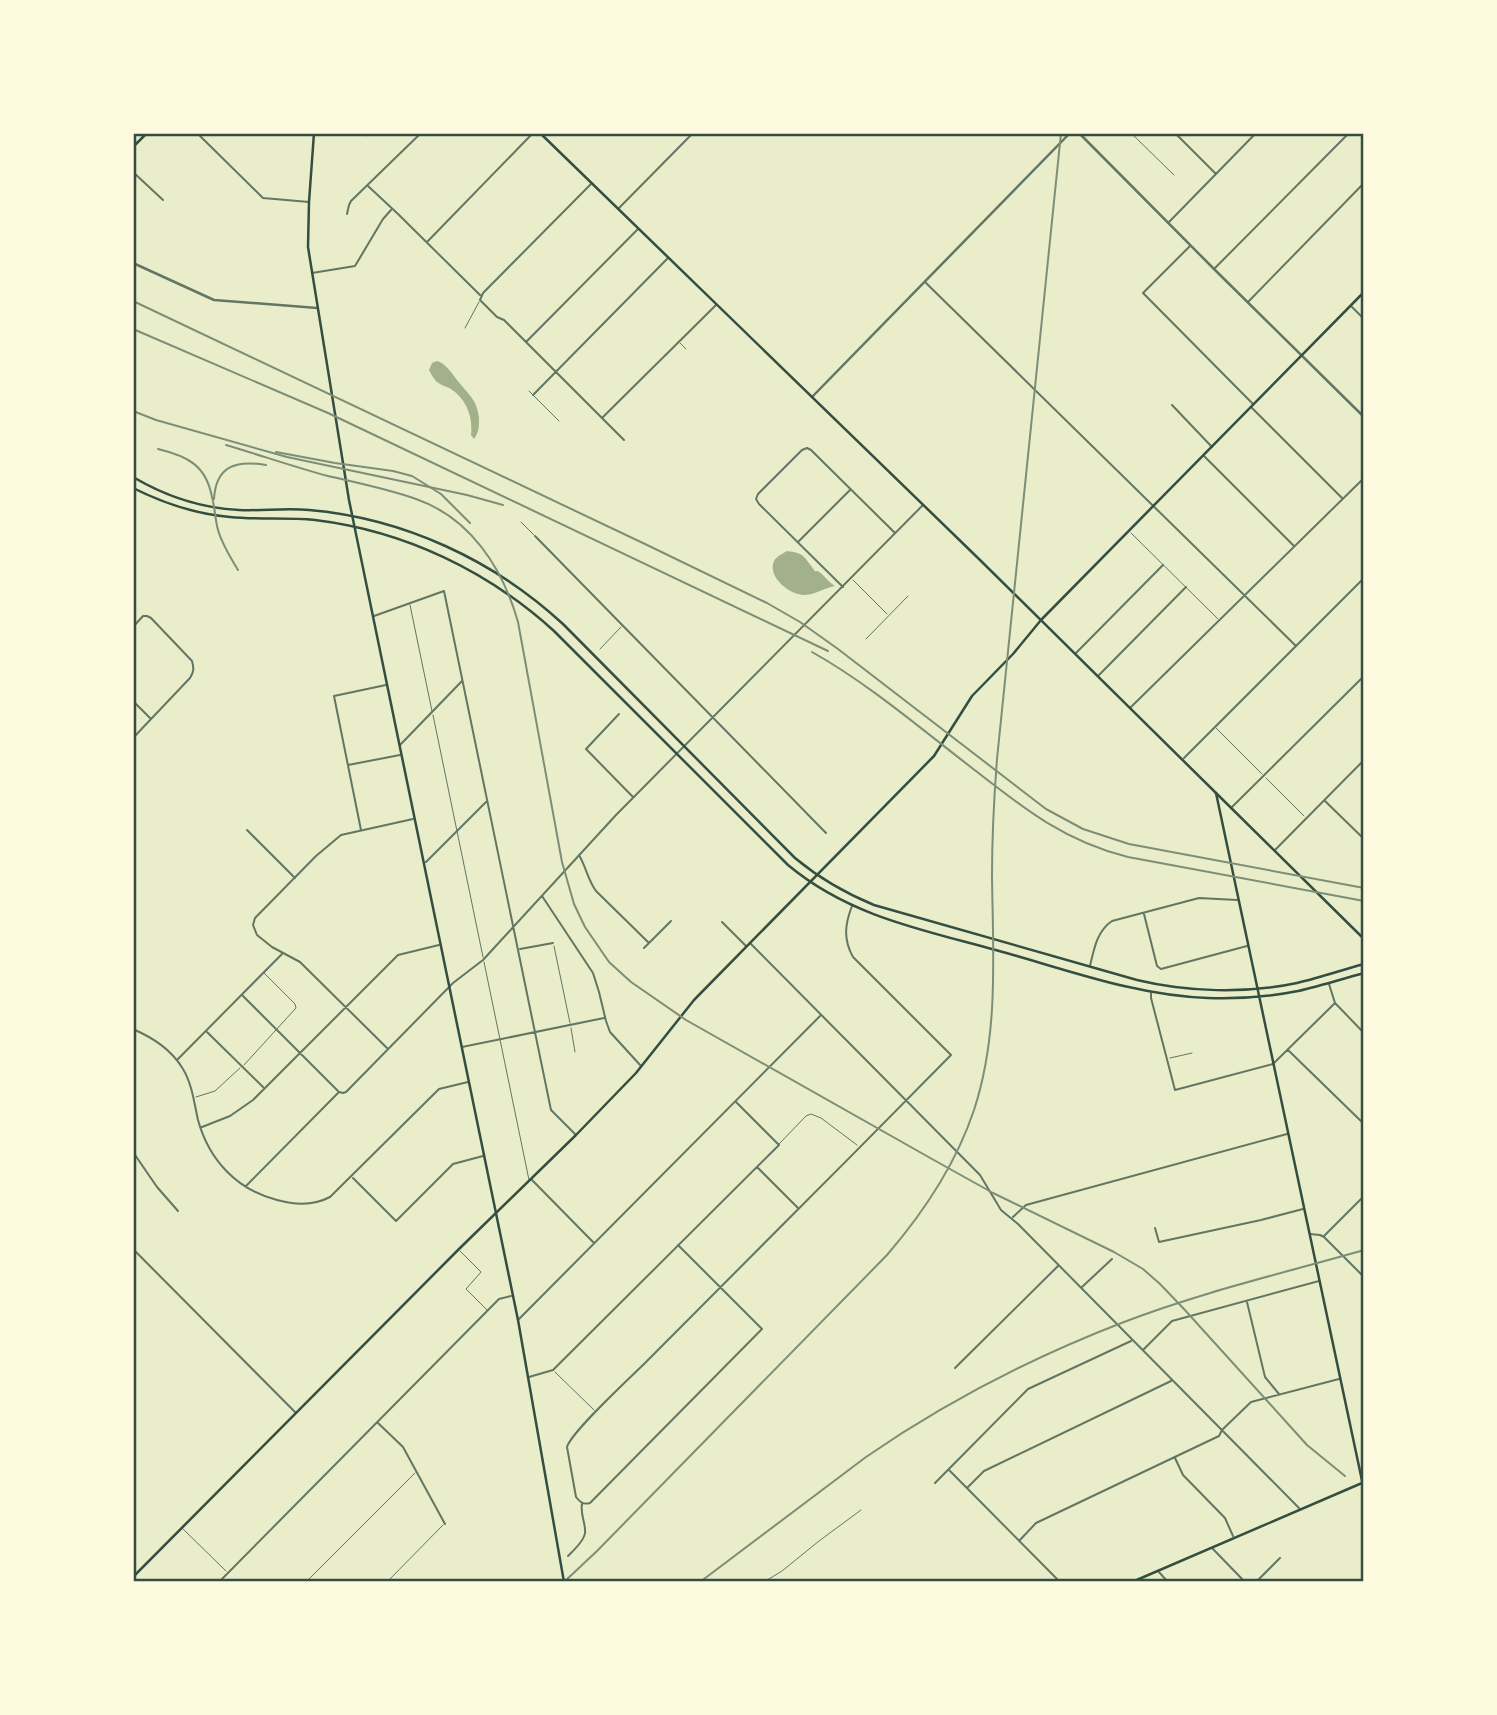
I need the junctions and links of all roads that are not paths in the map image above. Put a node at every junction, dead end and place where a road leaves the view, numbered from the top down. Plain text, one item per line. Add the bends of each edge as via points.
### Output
1 (146, 133) edge
2 (197, 133) edge
3 (314, 133) edge
4 (363, 133) edge
5 (420, 133) edge
6 (533, 133) edge
7 (540, 133) edge
8 (693, 133) edge
9 (1070, 133) edge
10 (1079, 133) edge
11 (1131, 133) edge
12 (1175, 133) edge
13 (1256, 133) edge
14 (1349, 133) edge
15 (366, 136) dead end
16 (133, 147) edge
17 (133, 172) edge
18 (1216, 174) junction
19 (1174, 175) dead end
20 (592, 182) junction
21 (1364, 183) edge
22 (368, 186) junction
23 (163, 201) dead end
24 (309, 202) junction
25 (619, 208) junction
26 (392, 209) junction
27 (347, 214) dead end
28 (1168, 223) junction
29 (639, 228) junction
30 (427, 242) junction
31 (1191, 246) junction
32 (668, 258) junction
33 (133, 262) edge
34 (1214, 269) junction
35 (312, 273) junction
36 (925, 281) junction
37 (1364, 292) edge
38 (480, 298) junction
39 (1248, 302) junction
40 (716, 304) junction
41 (1350, 305) junction
42 (317, 308) junction
43 (1364, 319) edge
44 (464, 328) dead end
45 (526, 342) junction
46 (679, 342) junction
47 (686, 349) dead end
48 (1302, 356) junction
49 (556, 372) junction
50 (529, 391) dead end
51 (533, 395) junction
52 (812, 397) junction
53 (1172, 405) dead end
54 (1252, 405) junction
55 (1364, 416) edge
56 (602, 418) junction
57 (559, 421) dead end
58 (624, 440) dead end
59 (1212, 447) junction
60 (1203, 455) junction
61 (133, 477) edge
62 (1364, 478) edge
63 (133, 488) edge
64 (850, 489) junction
65 (1343, 499) junction
66 (923, 505) junction
67 (1154, 505) junction
68 (352, 517) junction
69 (521, 522) dead end
70 (354, 527) junction
71 (1129, 530) junction
72 (896, 534) junction
73 (535, 536) joint
74 (798, 542) junction
75 (1294, 546) junction
76 (1163, 565) junction
77 (852, 578) junction
78 (1364, 578) edge
79 (843, 587) junction
80 (1186, 587) junction
81 (1245, 595) junction
82 (908, 596) dead end
83 (410, 603) junction
84 (889, 615) junction
85 (373, 616) junction
86 (1041, 620) junction
87 (1219, 620) junction
88 (623, 626) junction
89 (133, 627) edge
90 (866, 639) dead end
91 (1296, 646) junction
92 (600, 649) dead end
93 (1075, 654) junction
94 (1098, 676) junction
95 (1364, 676) edge
96 (463, 680) junction
97 (387, 685) junction
98 (133, 701) edge
99 (1130, 708) junction
100 (432, 710) junction
101 (619, 714) dead end
102 (713, 718) junction
103 (151, 719) junction
104 (1215, 727) junction
105 (133, 738) edge
106 (399, 745) junction
107 (684, 747) junction
108 (401, 754) junction
109 (677, 754) junction
110 (1183, 760) junction
111 (1364, 760) edge
112 (348, 765) junction
113 (1264, 776) junction
114 (1216, 793) junction
115 (634, 797) junction
116 (1324, 800) junction
117 (487, 801) junction
118 (1231, 808) junction
119 (1306, 818) junction
120 (415, 819) junction
121 (247, 830) dead end
122 (361, 830) junction
123 (457, 831) junction
124 (826, 833) dead end
125 (1364, 839) edge
126 (1275, 850) junction
127 (579, 855) junction
128 (424, 864) junction
129 (817, 875) junction
130 (295, 878) junction
131 (810, 882) junction
132 (542, 896) junction
133 (1238, 900) junction
134 (852, 906) junction
135 (1144, 913) junction
136 (671, 921) dead end
137 (722, 922) dead end
138 (513, 928) junction
139 (1364, 939) edge
140 (553, 943) joint
141 (649, 943) junction
142 (750, 943) junction
143 (440, 944) junction
144 (1248, 946) junction
145 (747, 947) junction
146 (644, 948) dead end
147 (518, 950) junction
148 (283, 953) junction
149 (483, 960) junction
150 (1364, 964) edge
151 (1090, 966) junction
152 (264, 973) junction
153 (1364, 973) edge
154 (1329, 982) junction
155 (450, 987) junction
156 (1257, 988) junction
157 (1151, 992) junction
158 (242, 996) junction
159 (1259, 996) junction
160 (1335, 1003) junction
161 (345, 1006) junction
162 (821, 1015) junction
163 (605, 1017) junction
164 (570, 1025) junction
165 (133, 1029) edge
166 (277, 1030) junction
167 (206, 1031) junction
168 (535, 1032) junction
169 (1364, 1032) edge
170 (500, 1039) junction
171 (461, 1047) junction
172 (389, 1049) junction
173 (1288, 1050) junction
174 (299, 1052) junction
175 (575, 1052) dead end
176 (1192, 1053) dead end
177 (1167, 1059) junction
178 (177, 1060) junction
179 (1273, 1064) junction
180 (242, 1066) junction
181 (642, 1067) junction
182 (469, 1082) junction
183 (264, 1089) junction
184 (339, 1092) junction
185 (193, 1098) junction
186 (906, 1100) junction
187 (736, 1101) junction
188 (1364, 1124) edge
189 (201, 1128) junction
190 (1288, 1134) junction
191 (576, 1135) junction
192 (779, 1144) junction
193 (859, 1147) junction
194 (133, 1152) edge
195 (484, 1156) junction
196 (756, 1167) junction
197 (352, 1177) junction
198 (530, 1180) junction
199 (245, 1187) junction
200 (1364, 1196) edge
201 (798, 1208) junction
202 (1304, 1209) junction
203 (178, 1211) dead end
204 (495, 1213) junction
205 (1011, 1218) junction
206 (1156, 1228) dead end
207 (1309, 1234) junction
208 (1324, 1237) junction
209 (595, 1244) junction
210 (678, 1245) junction
211 (133, 1249) edge
212 (458, 1249) junction
213 (1112, 1259) dead end
214 (1058, 1265) junction
215 (1364, 1277) edge
216 (1319, 1281) junction
217 (720, 1287) junction
218 (1081, 1288) junction
219 (512, 1295) junction
220 (1247, 1301) junction
221 (488, 1311) junction
222 (518, 1320) junction
223 (1132, 1341) junction
224 (1142, 1350) junction
225 (955, 1368) dead end
226 (553, 1370) junction
227 (528, 1377) junction
228 (1340, 1378) junction
229 (1172, 1381) junction
230 (1280, 1395) junction
231 (596, 1412) junction
232 (296, 1413) junction
233 (378, 1423) junction
234 (1222, 1430) junction
235 (1174, 1457) junction
236 (948, 1469) junction
237 (417, 1472) junction
238 (934, 1483) dead end
239 (1363, 1483) edge
240 (967, 1488) junction
241 (1364, 1490) edge
242 (583, 1503) junction
243 (1300, 1509) junction
244 (861, 1510) dead end
245 (445, 1524) joint
246 (182, 1528) junction
247 (1233, 1537) junction
248 (1019, 1541) junction
249 (1211, 1547) junction
250 (568, 1556) dead end
251 (1280, 1558) dead end
252 (1157, 1571) junction
253 (228, 1573) junction
254 (133, 1577) edge
255 (219, 1582) edge
256 (306, 1582) edge
257 (387, 1582) edge
258 (564, 1582) edge
259 (764, 1582) edge
260 (1060, 1582) edge
261 (1132, 1582) edge
262 (1168, 1582) edge
263 (1245, 1582) edge
264 (1256, 1582) edge

1 - 16 main road
2 - 24 street via 263,198
3 - 24 main road
4 - 15 lane
5 - 22 street
6 - 30 street
7 - 20 main road
8 - 25 street
9 - 36 street
10 - 28 street
11 - 19 lane
12 - 18 street
13 - 18 street
14 - 34 street
17 - 23 street
18 - 28 street
20 - 25 main road
20 - 38 street
21 - 39 street
22 - 26 street
22 - 27 street via 349,205
24 - 35 main road
25 - 29 main road
26 - 30 street
26 - 35 street via 356,265
28 - 31 street
29 - 32 main road
29 - 45 street
30 - 38 street
31 - 34 street
31 - 54 street via 1143,293
32 - 40 main road
32 - 49 street
33 - 42 street via 214,300
34 - 39 street
35 - 42 main road
36 - 52 street
36 - 67 street
37 - 41 main road
38 - 44 lane
38 - 45 street
39 - 48 street
40 - 46 street
40 - 52 main road
41 - 43 street
41 - 48 main road
42 - 68 main road
45 - 49 street
46 - 47 lane
46 - 56 street
48 - 54 main road
48 - 55 street
49 - 51 street
49 - 56 street
50 - 51 lane
51 - 57 lane
52 - 66 main road
53 - 59 street
54 - 59 main road
54 - 65 street
56 - 58 street
59 - 60 main road
60 - 67 main road
60 - 75 street
61 - 68 main road via 189,502 220,508 306,510
62 - 65 street
63 - 70 main road via 166,503 220,516
64 - 72 street
64 - 74 street
64 - 74 street via 807,448 758,494 759,504
65 - 75 street
66 - 72 street
66 - 86 main road
67 - 71 main road
67 - 81 street
68 - 70 main road
68 - 107 main road via 408,531 502,576 574,635
69 - 73 lane
70 - 85 main road
70 - 109 main road via 450,560 512,597 548,626
71 - 76 lane
71 - 86 main road
72 - 77 street
73 - 88 street
74 - 79 street
75 - 81 street
76 - 80 lane
76 - 93 street
77 - 79 street
77 - 84 lane
78 - 91 street
79 - 102 street
80 - 87 lane
80 - 94 street
81 - 87 street
81 - 91 street
82 - 84 lane
83 - 85 street
83 - 96 street via 444,591
83 - 100 lane
84 - 90 lane
85 - 97 main road
86 - 93 main road
86 - 129 main road via 976,691 937,753
87 - 99 street
88 - 92 lane
88 - 102 street
89 - 103 street via 147,615 192,661 190,678
91 - 104 street
93 - 94 main road
94 - 99 main road
95 - 113 street
96 - 100 street
96 - 117 street
97 - 106 main road
97 - 112 street via 334,696
98 - 103 street
99 - 110 main road
100 - 106 street
100 - 123 lane
101 - 115 street via 586,749
102 - 107 street
102 - 124 street
103 - 105 street
104 - 110 street
104 - 113 lane
106 - 108 main road
107 - 109 street
107 - 129 main road
108 - 112 street
108 - 120 main road
109 - 115 street
109 - 131 main road
110 - 114 main road
111 - 116 street
112 - 122 street
113 - 118 street
113 - 119 lane
114 - 118 main road
114 - 133 main road
115 - 127 street
116 - 119 street
116 - 125 street
117 - 123 street
117 - 138 street
118 - 126 main road
119 - 126 street
120 - 122 street
120 - 128 main road
121 - 130 street
122 - 130 street via 341,835
123 - 128 street
123 - 149 lane
126 - 139 main road
127 - 132 street
127 - 141 street via 596,891
128 - 143 main road
129 - 131 main road
129 - 151 main road via 881,908
130 - 148 street via 253,925 257,935
131 - 134 main road
131 - 142 main road
132 - 138 street
132 - 163 street via 590,966
133 - 135 street via 1199,898
133 - 144 main road
134 - 157 main road via 908,926
134 - 186 street via 845,930 853,957 951,1055
135 - 144 street via 1161,970
135 - 151 street via 1107,925 1097,939
136 - 141 street
137 - 145 street
138 - 147 street
138 - 149 street
140 - 147 street
140 - 164 lane
141 - 146 street
142 - 145 main road
142 - 162 street
143 - 155 main road
143 - 161 street via 398,955
144 - 156 main road
145 - 181 main road via 694,1000
147 - 168 street
148 - 152 street
148 - 161 street
149 - 155 street
149 - 170 lane
150 - 156 main road
151 - 156 main road via 1173,987
152 - 158 street
152 - 166 lane via 295,1004 294,1012
153 - 154 main road
154 - 159 main road
154 - 160 street
155 - 171 main road
155 - 172 street
156 - 159 main road
157 - 159 main road via 1200,998
157 - 177 street
158 - 166 street
158 - 167 street
159 - 179 main road
160 - 169 street
160 - 173 street
161 - 172 street
161 - 174 street
162 - 186 street
162 - 187 street
163 - 164 street
163 - 181 street via 612,1036
164 - 168 street
164 - 175 lane
165 - 178 street via 159,1042
166 - 174 street
166 - 180 lane
167 - 178 street
167 - 180 street
168 - 170 street
168 - 191 street via 551,1110
170 - 171 street
170 - 198 lane
171 - 182 main road
172 - 184 street via 346,1092
173 - 179 street
173 - 188 street
174 - 183 street
174 - 184 street
176 - 177 lane
177 - 179 street via 1175,1090
178 - 185 street
179 - 190 main road
180 - 183 street
180 - 185 lane via 215,1091
181 - 191 main road
182 - 195 main road
182 - 197 street via 439,1089
183 - 189 street via 237,1111
184 - 199 street
185 - 189 street
186 - 193 street
186 - 205 street via 980,1175
187 - 192 street
187 - 209 street
189 - 199 street via 222,1168
190 - 202 main road
190 - 205 street via 1026,1205
191 - 198 main road
192 - 193 lane via 811,1114
192 - 196 street
193 - 201 street
194 - 203 street
195 - 197 street via 453,1164 396,1221
195 - 204 main road
196 - 201 street
196 - 210 street
197 - 199 street via 330,1197 308,1204 271,1199
198 - 204 main road
198 - 209 street
200 - 208 street
201 - 217 street
202 - 206 street via 1159,1242
202 - 207 main road
204 - 212 main road
204 - 219 main road
205 - 214 street
207 - 208 street
207 - 216 main road
208 - 215 street
209 - 222 street
210 - 217 street
210 - 226 street
211 - 232 street
212 - 221 lane via 481,1272 466,1289
212 - 232 main road
213 - 218 street
214 - 218 street
214 - 225 street
216 - 220 street
216 - 228 main road
217 - 231 street
217 - 242 street via 762,1329 590,1503
218 - 223 street
219 - 221 street via 499,1299
219 - 222 main road
220 - 224 street via 1172,1321
220 - 230 street via 1265,1377
221 - 233 street
222 - 227 main road
223 - 224 street
223 - 236 street via 1028,1389
224 - 229 street
226 - 227 street
226 - 231 lane
227 - 258 main road
228 - 230 street
228 - 239 main road
229 - 234 street
229 - 240 street via 984,1471
230 - 234 street via 1251,1402
231 - 242 street via 567,1447 576,1497
232 - 246 main road
233 - 237 street via 403,1447
233 - 253 street
234 - 235 street via 1219,1436
234 - 243 street
235 - 247 street via 1182,1475 1225,1518
235 - 248 street via 1036,1523
236 - 238 street
236 - 240 street
237 - 245 street
237 - 256 lane
239 - 241 main road
239 - 243 main road
240 - 248 street
242 - 250 street via 585,1533
243 - 247 main road
244 - 259 lane
245 - 257 lane
246 - 253 lane
246 - 254 main road
247 - 249 main road
248 - 260 street
249 - 252 main road
249 - 263 street
251 - 264 street
252 - 261 main road
252 - 262 street
253 - 255 street

